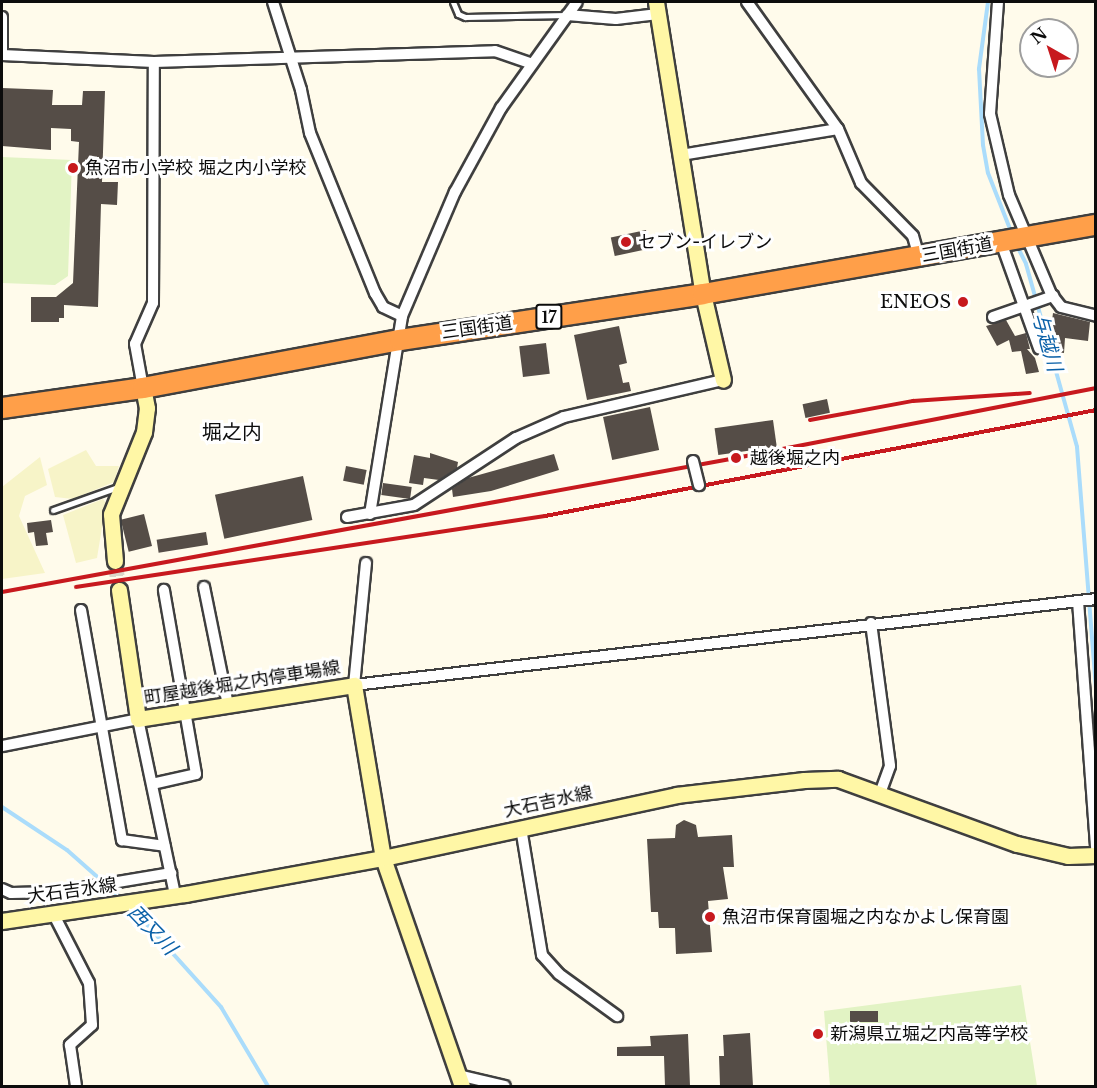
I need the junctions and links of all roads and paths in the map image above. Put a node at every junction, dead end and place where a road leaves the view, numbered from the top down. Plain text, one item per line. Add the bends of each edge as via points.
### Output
1 (273, 2) edge
2 (453, 2) edge
3 (577, 2) edge
4 (747, 2) edge
5 (998, 2) edge
6 (657, 8) edge
7 (567, 15) junction
8 (2, 17) edge
9 (2, 55) edge
10 (292, 58) junction
11 (154, 62) junction
12 (532, 64) junction
13 (838, 129) junction
14 (681, 155) junction
15 (1095, 225) edge
16 (1028, 237) junction
17 (1001, 242) junction
18 (919, 257) junction
19 (704, 294) junction
20 (1053, 296) junction
21 (1027, 306) junction
22 (402, 316) junction
23 (1095, 316) edge
24 (993, 317) dead end
25 (400, 340) junction
26 (1039, 348) dead end
27 (723, 380) joint
28 (143, 388) junction
29 (2, 408) edge
30 (693, 461) dead end
31 (699, 485) dead end
32 (119, 487) junction
33 (53, 510) dead end
34 (370, 514) junction
35 (347, 517) dead end
36 (115, 561) tunnel mouth
37 (366, 563) dead end
38 (204, 587) dead end
39 (119, 590) tunnel mouth
40 (164, 590) dead end
41 (1095, 599) edge
42 (1078, 601) junction
43 (81, 610) dead end
44 (871, 624) junction
45 (354, 685) junction
46 (228, 705) junction
47 (184, 712) junction
48 (138, 719) junction
49 (100, 726) junction
50 (2, 746) edge
51 (152, 784) junction
52 (880, 792) junction
53 (521, 828) junction
54 (165, 846) junction
55 (1095, 848) edge
56 (1095, 855) edge
57 (383, 858) junction
58 (171, 873) junction
59 (2, 889) edge
60 (175, 895) junction
61 (54, 915) junction
62 (2, 921) edge
63 (617, 1016) dead end
64 (460, 1081) edge
65 (76, 1086) edge
66 (505, 1086) edge

1 - 10 street
2 - 7 lane via 458,14 465,17
3 - 7 street
4 - 13 street
5 - 16 street via 990,114 1008,195
6 - 7 street via 616,20
6 - 14 main road
7 - 12 street
8 - 9 street
9 - 11 street
10 - 11 street
10 - 12 street via 495,51
10 - 22 street via 310,133 375,292 383,307
11 - 28 street via 153,303 135,344
12 - 22 street via 501,108 455,192
13 - 14 street
13 - 18 street via 861,183 913,236
14 - 19 main road
15 - 16 highway, 三国街道 / 17
16 - 17 highway, 三国街道 / 17
16 - 20 street via 1031,255
17 - 18 highway, 三国街道 / 17
17 - 21 street
18 - 19 highway, 三国街道 / 17
19 - 25 highway, 三国街道 / 17
19 - 27 main road
20 - 21 street
20 - 23 street via 1061,307
21 - 24 street
21 - 26 street
22 - 25 street
25 - 28 highway, 三国街道 / 17
25 - 34 street
27 - 34 street via 564,417 516,438 414,505
28 - 29 highway, 三国街道 / 17
28 - 32 main road via 147,408 144,432
30 - 31 street, bridge
32 - 33 lane
32 - 36 main road via 111,514
34 - 35 street
37 - 45 street
38 - 46 street
39 - 48 main road, 町屋越後堀之内停車場線
40 - 47 street
41 - 42 street
42 - 44 street
42 - 55 street
43 - 49 street
44 - 45 street
44 - 52 street via 890,766
45 - 46 main road, 町屋越後堀之内停車場線
45 - 57 main road, 町屋越後堀之内停車場線
46 - 47 main road, 町屋越後堀之内停車場線
47 - 48 main road, 町屋越後堀之内停車場線
47 - 51 street via 196,774
48 - 49 street
48 - 51 street
49 - 50 street
49 - 54 street via 122,840
51 - 54 street
52 - 53 main road, 大石吉水線 via 838,779 804,780 676,795
52 - 56 main road, 大石吉水線 via 1017,844 1068,856
53 - 57 main road, 大石吉水線
53 - 63 street via 542,955 559,974
54 - 58 street
57 - 60 main road, 大石吉水線
57 - 64 main road, 町屋越後堀之内停車場線
58 - 59 street via 58,892 11,893
58 - 60 street
60 - 61 main road, 大石吉水線
61 - 62 main road, 大石吉水線
61 - 65 street via 89,983 92,1024 70,1045
64 - 66 street

